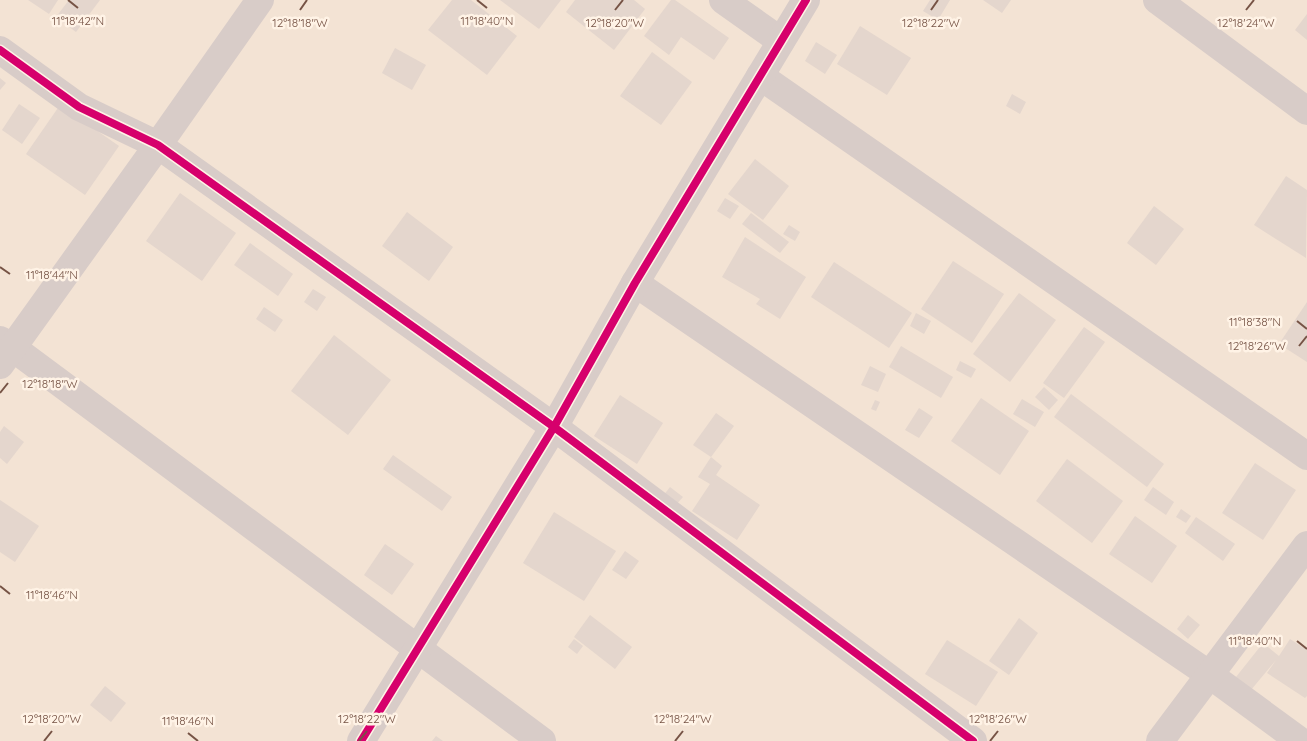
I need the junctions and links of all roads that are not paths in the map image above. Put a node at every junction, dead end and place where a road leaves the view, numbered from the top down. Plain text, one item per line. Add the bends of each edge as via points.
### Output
1 (260, 0) edge
2 (723, 0) edge
3 (806, 0) edge
4 (1157, 0) edge
5 (781, 41) junction
6 (0, 50) edge
7 (760, 76) junction
8 (1307, 111) edge
9 (158, 145) junction
10 (635, 283) junction
11 (4, 351) edge
12 (554, 427) junction
13 (1307, 456) edge
14 (1307, 545) edge
15 (419, 648) junction
16 (1210, 675) junction
17 (361, 741) edge
18 (542, 741) edge
19 (973, 741) edge
20 (1160, 741) edge
21 (1300, 741) edge

1 - 9 street
2 - 5 street
3 - 5 street
4 - 8 street
5 - 7 street
6 - 9 street via 79,107
7 - 10 street
7 - 13 street
9 - 11 street
9 - 12 street
10 - 12 street
10 - 16 street
11 - 15 street
12 - 15 street
12 - 19 street
14 - 16 street
15 - 17 street
15 - 18 street
16 - 20 street
16 - 21 street

